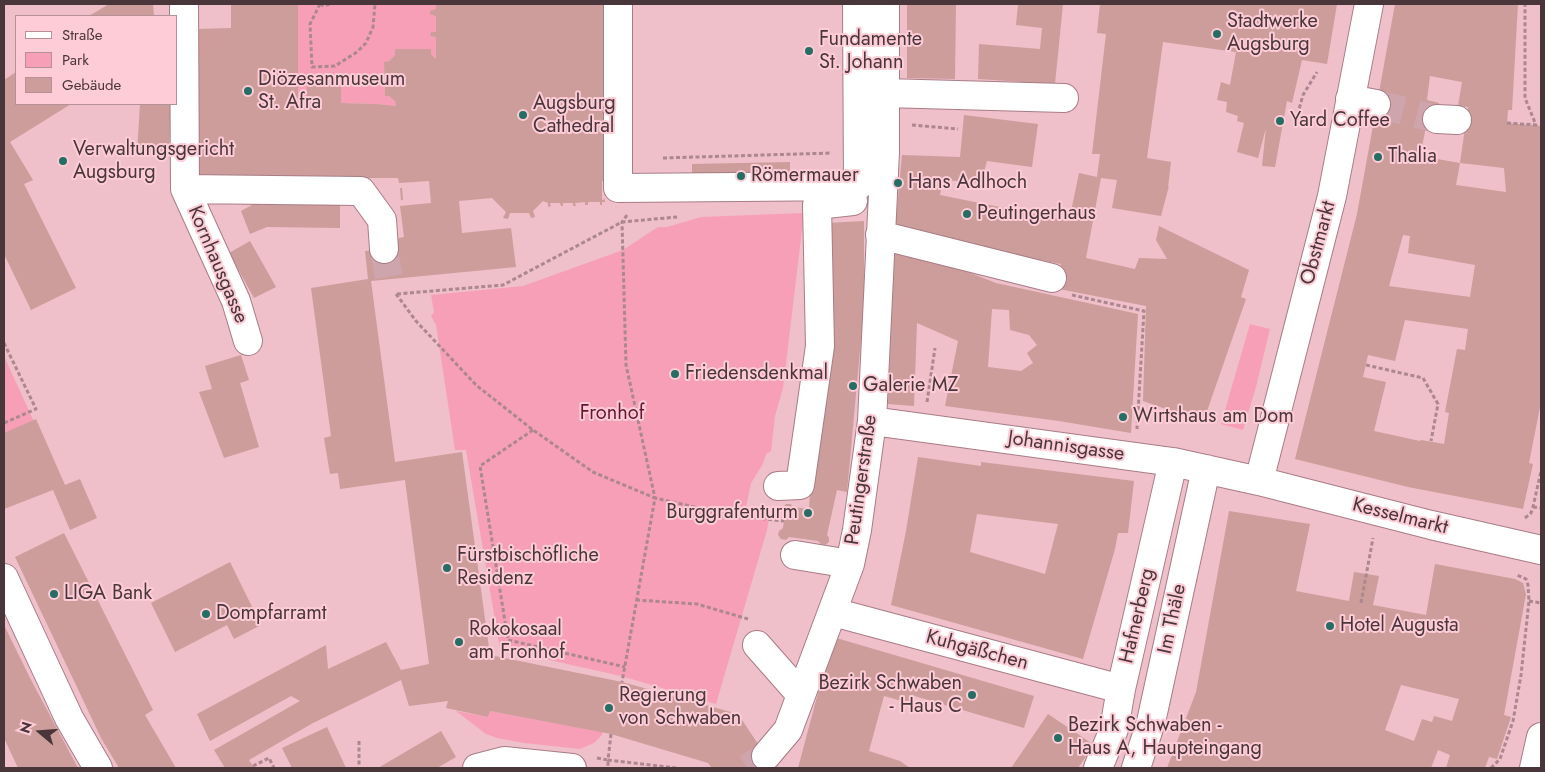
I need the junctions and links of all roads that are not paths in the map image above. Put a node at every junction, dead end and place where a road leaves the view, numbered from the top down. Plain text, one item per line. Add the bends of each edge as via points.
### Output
1 (184, 4) edge
2 (618, 4) edge
3 (857, 4) edge
4 (885, 4) edge
5 (1369, 4) edge
6 (885, 93) junction
7 (1064, 98) dead end
8 (185, 189) junction
9 (882, 199) junction
10 (880, 235) junction
11 (384, 249) tunnel mouth
12 (1052, 278) road end
13 (248, 341) dead end
14 (872, 422) junction
15 (1173, 462) junction
16 (1206, 468) junction
17 (1259, 481) junction
18 (778, 486) dead end
19 (1541, 550) edge
20 (795, 555) dead end
21 (850, 564) junction
22 (4, 578) edge
23 (833, 612) junction
24 (757, 646) dead end
25 (1121, 689) junction
26 (801, 695) junction
27 (1541, 737) edge
28 (766, 756) tunnel mouth
29 (506, 765) edge
30 (98, 768) edge
31 (477, 768) edge
32 (572, 768) edge
33 (1098, 768) edge
34 (1136, 768) edge
35 (1534, 768) edge

1 - 8 street, Kornhausgasse
2 - 3 street via 618,188 858,186
4 - 6 street, Peutingerstraße
5 - 17 street, Obstmarkt via 1363,102 1332,196
6 - 7 street
6 - 9 street, Peutingerstraße
8 - 11 street, Kornhausgasse via 361,191 382,220
8 - 13 street, Kornhausgasse via 236,301
9 - 10 street, Peutingerstraße
9 - 18 street via 817,205 820,346 800,485
10 - 12 street
10 - 14 street, Peutingerstraße
14 - 15 street, Johannisgasse
14 - 21 street, Peutingerstraße
15 - 16 street, Johannisgasse
15 - 25 street, Hafnerberg
16 - 17 street, Johannisgasse
16 - 34 street, Im Thäle via 1151,722
17 - 19 street, Kesselmarkt via 1431,526
20 - 21 street
21 - 23 street, Peutingerstraße
22 - 30 street via 69,718
23 - 25 street, Kuhgäßchen
23 - 26 street, Peutingerstraße
24 - 26 street
25 - 33 street, Hafnerberg via 1114,729
26 - 28 street, Peutingerstraße via 788,730
27 - 35 street
29 - 31 street
29 - 32 street

